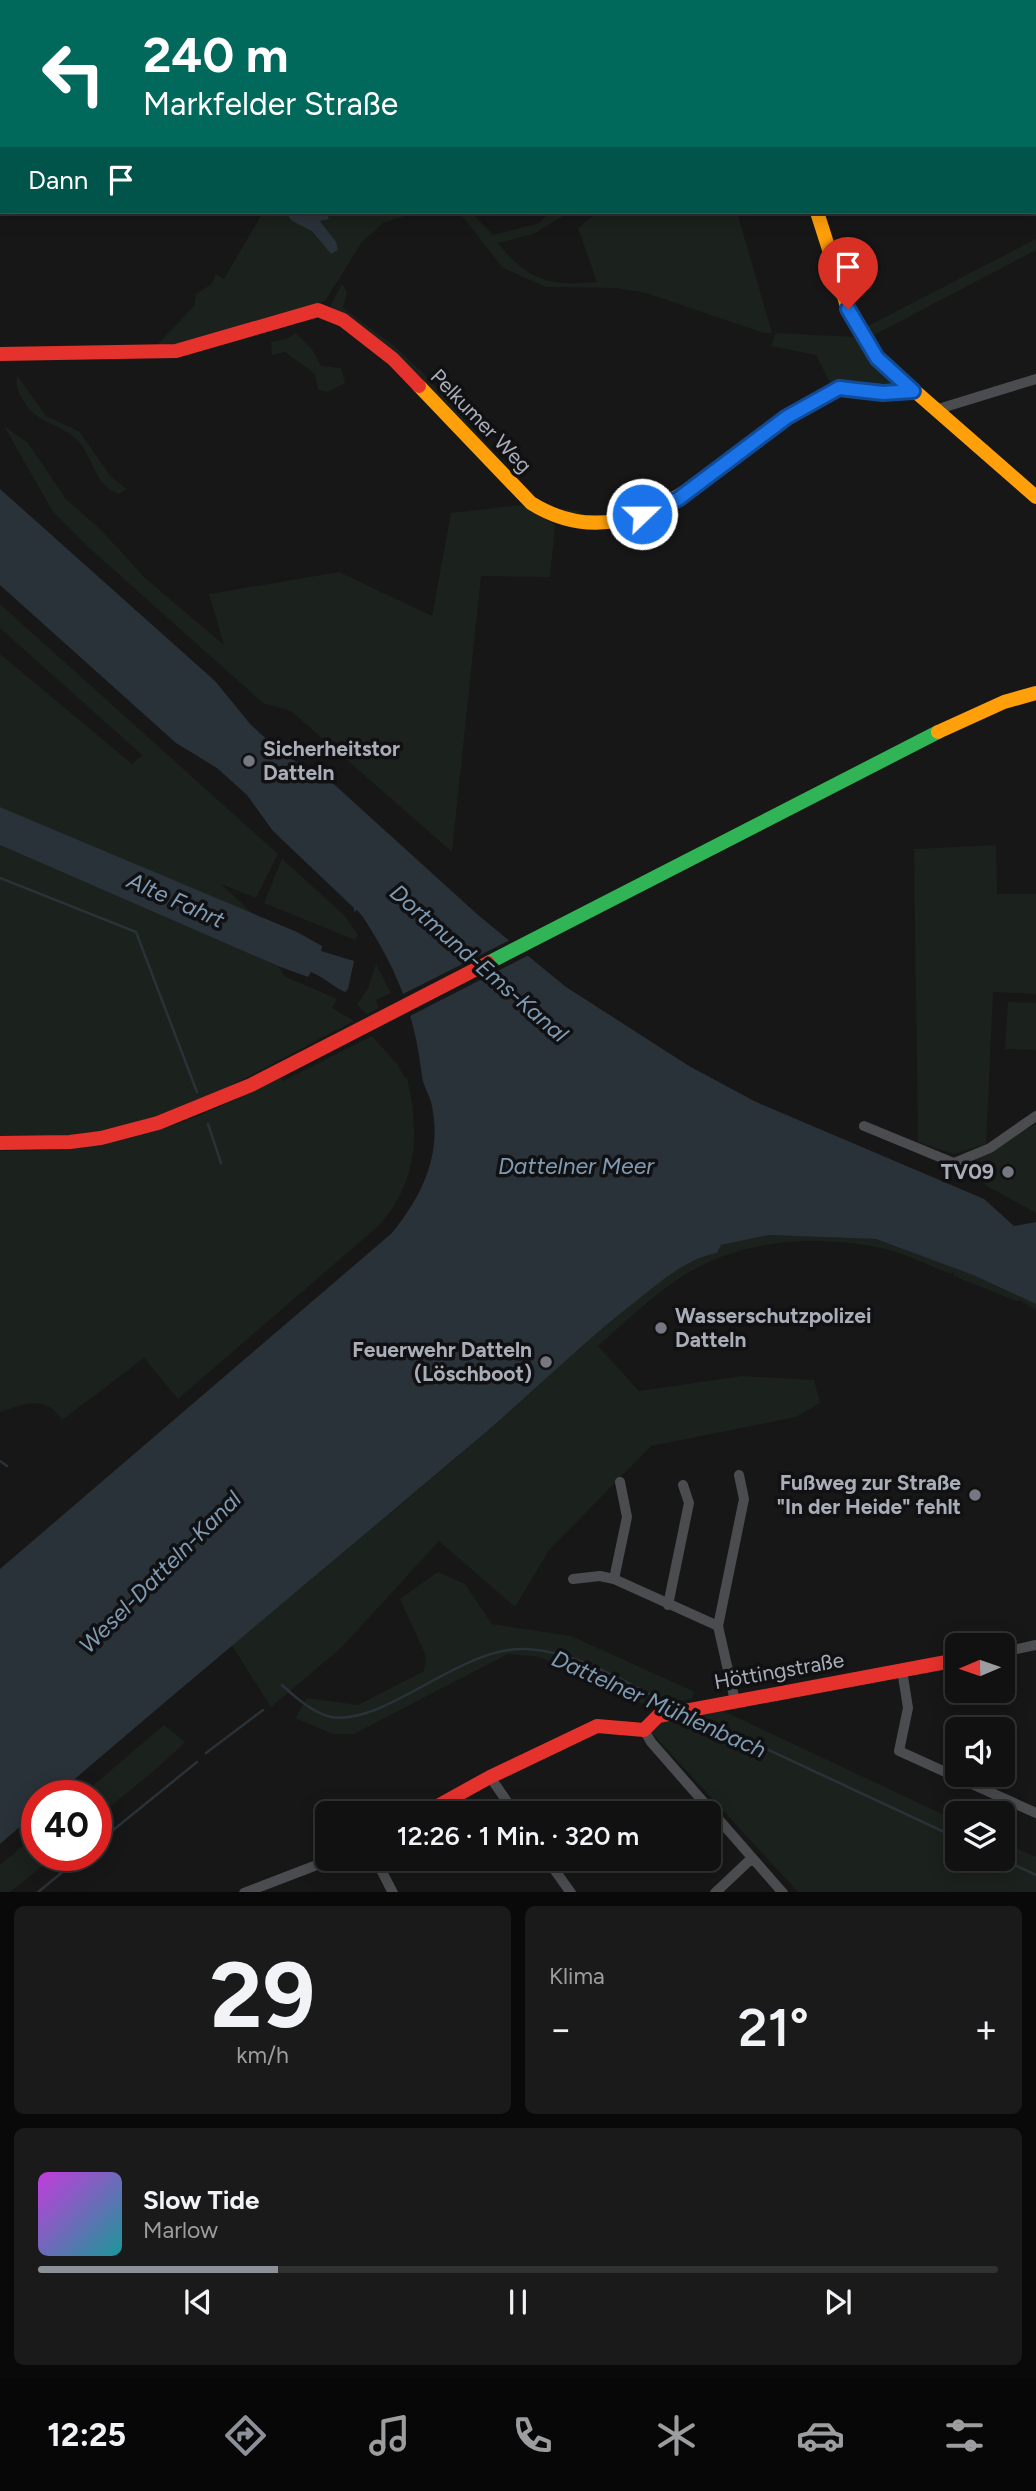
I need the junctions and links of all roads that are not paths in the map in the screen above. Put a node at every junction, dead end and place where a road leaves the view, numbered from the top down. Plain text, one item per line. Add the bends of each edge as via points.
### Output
1 (818, 214) edge
2 (0, 354) edge
3 (1036, 379) edge
4 (913, 391) junction
5 (935, 410) junction
6 (1036, 497) edge
7 (1036, 693) edge
8 (1036, 1116) edge
9 (864, 1126) dead end
10 (0, 1143) edge
11 (738, 1475) dead end
12 (620, 1482) dead end
13 (683, 1485) dead end
14 (573, 1579) dead end
15 (614, 1580) junction
16 (668, 1605) junction
17 (718, 1626) junction
18 (1036, 1645) edge
19 (1015, 1649) edge
20 (945, 1662) edge
21 (902, 1670) junction
22 (735, 1701) junction
23 (644, 1730) junction
24 (491, 1777) junction
25 (447, 1801) edge
26 (507, 1801) edge
27 (1036, 1813) edge
28 (752, 1858) junction
29 (315, 1865) edge
30 (382, 1871) edge
31 (556, 1871) edge
32 (244, 1892) edge
33 (393, 1892) edge
34 (571, 1892) edge
35 (715, 1892) edge
36 (783, 1892) edge

1 - 4 street via 856,327 877,358
2 - 4 street, Pelkumer Weg via 176,351 318,310 343,320 393,359 531,503 553,517 583,522 642,514 669,504 787,417 839,388
3 - 5 street
4 - 5 street
5 - 6 street
7 - 10 street via 955,723 304,1058 173,1119 76,1143
8 - 9 street via 990,1148 954,1163
11 - 17 street via 744,1499
12 - 15 street via 627,1517
13 - 16 street via 689,1503
14 - 15 street via 600,1576
15 - 16 street
16 - 17 street
17 - 22 street
18 - 19 street
20 - 21 street, Höttingstraße
21 - 22 street, Höttingstraße
21 - 27 street via 908,1708 899,1751
22 - 23 street, Höttingstraße via 658,1716
23 - 24 street via 597,1727
23 - 28 street
24 - 25 street
24 - 26 street
28 - 35 street
28 - 36 street
29 - 32 street
30 - 33 street
31 - 34 street

